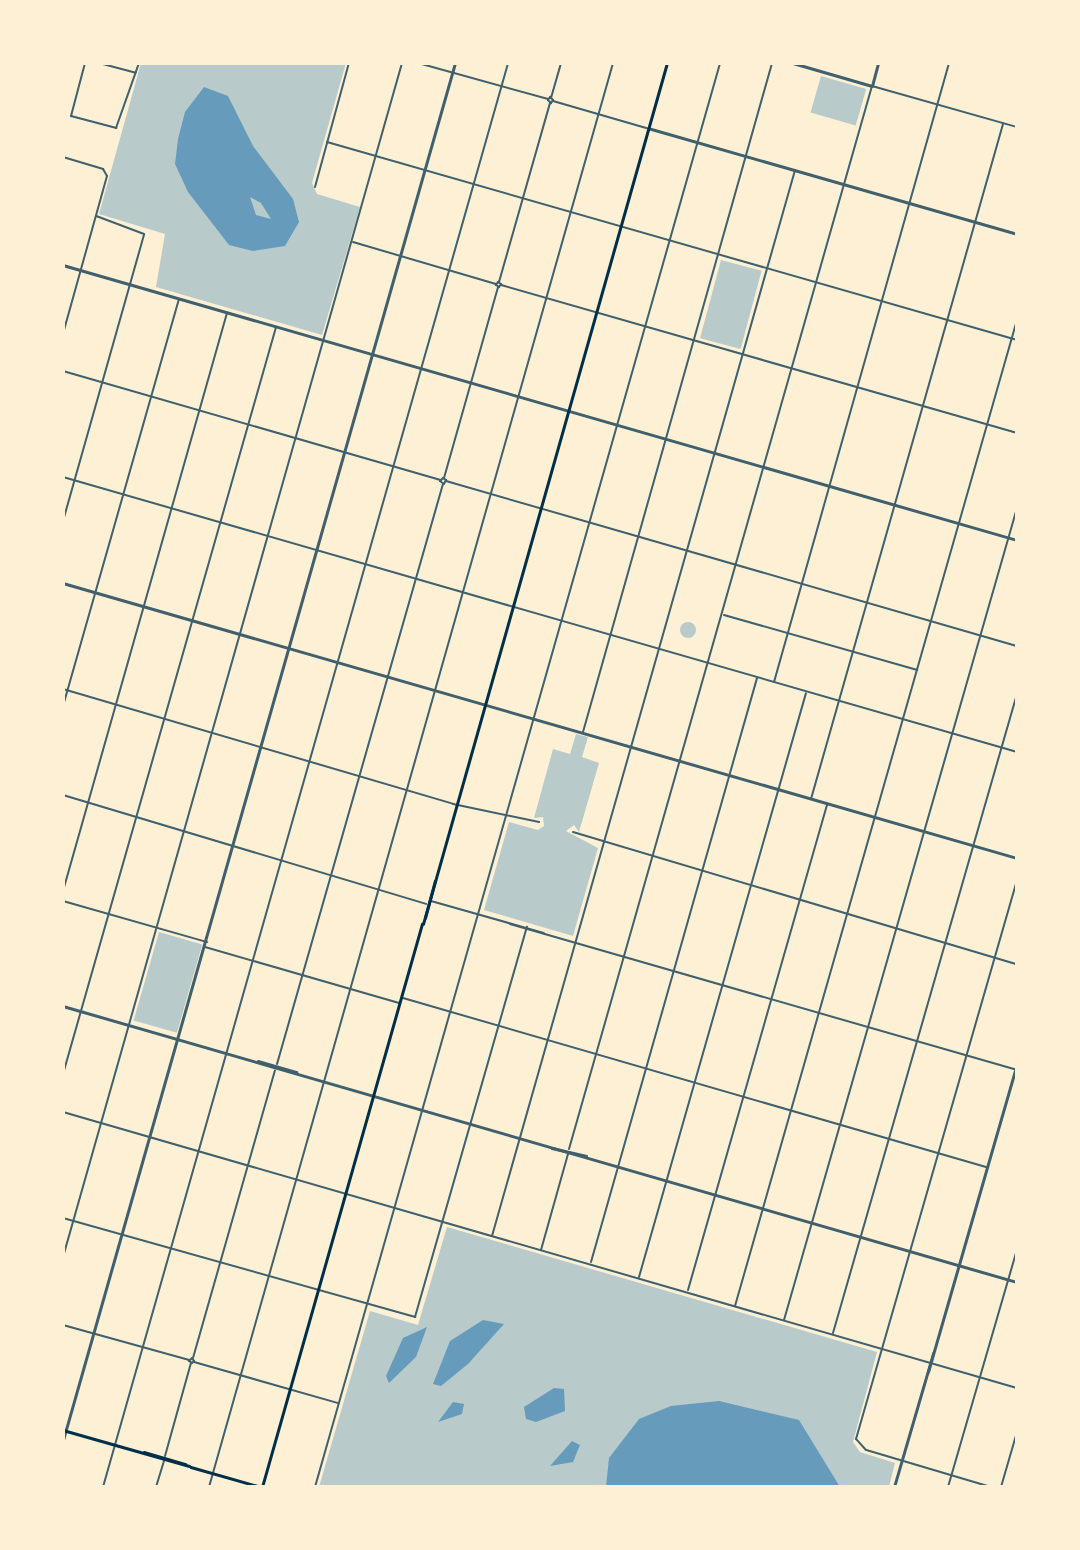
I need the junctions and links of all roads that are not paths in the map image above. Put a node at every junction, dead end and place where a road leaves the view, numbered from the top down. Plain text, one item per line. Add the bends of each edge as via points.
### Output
1 (85, 63) edge
2 (99, 63) edge
3 (139, 63) edge
4 (349, 63) edge
5 (402, 63) edge
6 (418, 63) edge
7 (455, 63) edge
8 (508, 63) edge
9 (561, 63) edge
10 (613, 63) edge
11 (667, 63) edge
12 (720, 63) edge
13 (772, 63) edge
14 (793, 63) edge
15 (878, 63) edge
16 (949, 63) edge
17 (136, 73) junction
18 (452, 73) junction
19 (872, 86) junction
20 (501, 87) junction
21 (550, 100) junction
22 (937, 104) junction
23 (599, 114) junction
24 (1003, 123) junction
25 (1017, 127) edge
26 (648, 128) junction
27 (327, 142) junction
28 (698, 143) junction
29 (63, 157) edge
30 (376, 157) junction
31 (746, 157) junction
32 (795, 170) junction
33 (425, 171) junction
34 (844, 184) junction
35 (474, 185) junction
36 (314, 187) dead end
37 (522, 199) junction
38 (909, 203) junction
39 (571, 212) junction
40 (96, 215) junction
41 (975, 222) junction
42 (620, 226) junction
43 (1017, 234) edge
44 (670, 241) junction
45 (352, 242) junction
46 (719, 255) junction
47 (401, 256) junction
48 (63, 265) edge
49 (767, 268) junction
50 (81, 270) junction
51 (450, 270) junction
52 (816, 282) junction
53 (130, 284) junction
54 (499, 285) junction
55 (179, 299) junction
56 (547, 299) junction
57 (882, 302) junction
58 (228, 312) junction
59 (596, 313) junction
60 (947, 320) junction
61 (1017, 320) edge
62 (276, 326) junction
63 (646, 328) junction
64 (63, 334) edge
65 (1012, 338) junction
66 (325, 340) junction
67 (1017, 340) edge
68 (694, 341) junction
69 (373, 355) junction
70 (742, 355) junction
71 (422, 369) junction
72 (792, 370) junction
73 (63, 371) edge
74 (102, 383) junction
75 (471, 383) junction
76 (858, 388) junction
77 (151, 396) junction
78 (520, 397) junction
79 (922, 407) junction
80 (200, 411) junction
81 (568, 411) junction
82 (249, 425) junction
83 (618, 425) junction
84 (987, 425) junction
85 (1017, 433) edge
86 (297, 439) junction
87 (666, 439) junction
88 (346, 453) junction
89 (715, 453) junction
90 (395, 467) junction
91 (764, 467) junction
92 (63, 477) edge
93 (75, 480) junction
94 (443, 481) junction
95 (830, 486) junction
96 (124, 494) junction
97 (492, 495) junction
98 (895, 505) junction
99 (1017, 508) edge
100 (173, 509) junction
101 (541, 509) junction
102 (63, 522) edge
103 (221, 523) junction
104 (590, 523) junction
105 (960, 523) junction
106 (270, 537) junction
107 (638, 537) junction
108 (1009, 537) junction
109 (1017, 540) edge
110 (318, 551) junction
111 (687, 551) junction
112 (367, 565) junction
113 (737, 565) junction
114 (415, 579) junction
115 (63, 583) edge
116 (802, 584) junction
117 (96, 592) junction
118 (464, 593) junction
119 (867, 603) junction
120 (145, 607) junction
121 (513, 607) junction
122 (723, 614) junction
123 (193, 621) junction
124 (562, 621) junction
125 (932, 621) junction
126 (788, 633) junction
127 (242, 635) junction
128 (611, 635) junction
129 (981, 635) junction
130 (1017, 646) edge
131 (290, 649) junction
132 (660, 649) junction
133 (853, 652) junction
134 (339, 663) junction
135 (709, 663) junction
136 (918, 671) junction
137 (388, 677) junction
138 (757, 677) junction
139 (774, 682) junction
140 (63, 689) edge
141 (68, 690) junction
142 (436, 691) junction
143 (807, 692) junction
144 (1017, 694) edge
145 (839, 701) junction
146 (117, 705) junction
147 (485, 705) junction
148 (63, 706) edge
149 (165, 719) junction
150 (535, 719) junction
151 (905, 720) junction
152 (214, 733) junction
153 (583, 733) junction
154 (953, 733) junction
155 (632, 747) junction
156 (1002, 747) junction
157 (262, 748) junction
158 (1017, 752) edge
159 (311, 762) junction
160 (681, 762) junction
161 (730, 775) junction
162 (360, 776) junction
163 (778, 789) junction
164 (408, 790) junction
165 (63, 795) edge
166 (811, 799) junction
167 (88, 802) junction
168 (457, 804) junction
169 (828, 804) junction
170 (137, 816) junction
171 (506, 817) junction
172 (876, 818) junction
173 (539, 822) dead end
174 (186, 830) junction
175 (573, 832) dead end
176 (925, 832) junction
177 (604, 845) junction
178 (234, 846) junction
179 (974, 846) junction
180 (1017, 858) edge
181 (653, 859) junction
182 (282, 862) junction
183 (702, 873) junction
184 (331, 876) junction
185 (1017, 880) edge
186 (751, 887) junction
187 (380, 890) junction
188 (63, 891) edge
189 (63, 901) edge
190 (800, 901) junction
191 (429, 903) junction
192 (109, 914) junction
193 (478, 914) junction
194 (848, 916) junction
195 (158, 928) junction
196 (527, 928) junction
197 (897, 929) junction
198 (207, 942) junction
199 (576, 942) junction
200 (946, 943) junction
201 (205, 947) junction
202 (625, 957) junction
203 (995, 957) junction
204 (254, 961) junction
205 (1017, 964) edge
206 (673, 971) junction
207 (302, 975) junction
208 (723, 985) junction
209 (352, 989) junction
210 (402, 998) junction
211 (771, 999) junction
212 (400, 1003) junction
213 (63, 1006) edge
214 (81, 1011) junction
215 (450, 1012) junction
216 (820, 1013) junction
217 (130, 1025) junction
218 (499, 1026) junction
219 (869, 1027) junction
220 (179, 1039) junction
221 (548, 1040) junction
222 (918, 1041) junction
223 (227, 1053) junction
224 (597, 1054) junction
225 (967, 1055) junction
226 (1017, 1064) edge
227 (276, 1067) junction
228 (645, 1068) junction
229 (1016, 1070) edge
230 (63, 1074) edge
231 (326, 1081) junction
232 (694, 1083) junction
233 (374, 1095) junction
234 (743, 1097) junction
235 (423, 1109) junction
236 (791, 1111) junction
237 (63, 1112) edge
238 (102, 1123) junction
239 (471, 1123) junction
240 (841, 1125) junction
241 (151, 1137) junction
242 (520, 1137) junction
243 (890, 1139) junction
244 (200, 1152) junction
245 (568, 1152) junction
246 (938, 1153) junction
247 (248, 1165) junction
248 (618, 1166) junction
249 (987, 1167) junction
250 (297, 1179) junction
251 (666, 1180) junction
252 (346, 1193) junction
253 (715, 1194) junction
254 (395, 1207) junction
255 (763, 1208) junction
256 (63, 1218) edge
257 (73, 1221) junction
258 (443, 1222) junction
259 (812, 1222) junction
260 (123, 1236) junction
261 (492, 1236) junction
262 (861, 1237) junction
263 (171, 1249) junction
264 (541, 1250) junction
265 (1017, 1250) edge
266 (911, 1251) junction
267 (63, 1257) edge
268 (221, 1264) junction
269 (590, 1264) junction
270 (959, 1265) junction
271 (269, 1277) junction
272 (639, 1278) junction
273 (1009, 1279) junction
274 (1017, 1282) edge
275 (318, 1291) junction
276 (687, 1292) junction
277 (367, 1305) junction
278 (735, 1306) junction
279 (783, 1320) junction
280 (63, 1325) edge
281 (94, 1333) junction
282 (833, 1334) junction
283 (143, 1347) junction
284 (883, 1349) junction
285 (192, 1361) junction
286 (931, 1363) junction
287 (242, 1375) junction
288 (980, 1377) junction
289 (1017, 1388) edge
290 (290, 1389) junction
291 (339, 1403) junction
292 (64, 1431) edge
293 (1017, 1432) edge
294 (63, 1440) edge
295 (115, 1445) junction
296 (164, 1459) junction
297 (902, 1461) junction
298 (213, 1473) junction
299 (951, 1475) junction
300 (103, 1487) edge
301 (156, 1487) edge
302 (209, 1487) edge
303 (262, 1487) edge
304 (272, 1487) edge
305 (315, 1487) edge
306 (894, 1487) edge
307 (947, 1487) edge
308 (991, 1487) edge
309 (1001, 1487) edge

1 - 17 street via 71,116 119,128
2 - 17 street
3 - 17 street
4 - 27 street
5 - 30 street
6 - 18 street
7 - 18 street
8 - 20 street
9 - 21 street
10 - 23 street
11 - 26 main road
12 - 28 street
13 - 31 street
14 - 19 street
15 - 19 street
16 - 22 street
18 - 20 street
18 - 33 street
19 - 22 street
19 - 34 street
20 - 21 street
20 - 35 street
21 - 23 street
21 - 37 street
22 - 24 street
22 - 38 street
23 - 26 street
23 - 39 street
24 - 25 street
24 - 41 street
26 - 28 street
26 - 42 main road
27 - 30 street
27 - 36 street
28 - 31 street
28 - 44 street
29 - 40 street via 106,171
30 - 33 street
30 - 45 street
31 - 32 street
31 - 46 street
32 - 34 street
32 - 49 street
33 - 35 street
33 - 47 street
34 - 38 street
34 - 52 street
35 - 37 street
35 - 51 street
37 - 39 street
37 - 54 street
38 - 41 street
38 - 57 street
39 - 42 street
39 - 56 street
40 - 50 street
40 - 53 street via 142,231
41 - 43 street
41 - 60 street
42 - 44 street
42 - 59 main road
44 - 46 street
44 - 63 street
45 - 47 street
45 - 66 street
46 - 49 street
46 - 68 street
47 - 51 street
47 - 69 street
48 - 50 street
49 - 52 street
49 - 70 street
50 - 53 street
50 - 64 street
51 - 54 street
51 - 71 street
52 - 57 street
52 - 72 street
53 - 55 street
53 - 74 street
54 - 56 street
54 - 75 street
55 - 58 street
55 - 77 street
56 - 59 street
56 - 78 street
57 - 60 street
57 - 76 street
58 - 62 street
58 - 80 street
59 - 63 street
59 - 81 main road
60 - 65 street
60 - 79 street
61 - 65 street
62 - 66 street
62 - 82 street
63 - 68 street
63 - 83 street
65 - 67 street
65 - 84 street
66 - 69 street
66 - 86 street
68 - 70 street
68 - 87 street
69 - 71 street
69 - 88 street
70 - 72 street
70 - 89 street
71 - 75 street
71 - 90 street
72 - 76 street
72 - 91 street
73 - 74 street
74 - 77 street
74 - 93 street
75 - 78 street
75 - 94 street
76 - 79 street
76 - 95 street
77 - 80 street
77 - 96 street
78 - 81 street
78 - 97 street
79 - 84 street
79 - 98 street
80 - 82 street
80 - 100 street
81 - 83 street
81 - 101 main road
82 - 86 street
82 - 103 street
83 - 87 street
83 - 104 street
84 - 85 street
84 - 105 street
86 - 88 street
86 - 106 street
87 - 89 street
87 - 107 street
88 - 90 street
88 - 110 street
89 - 91 street
89 - 111 street
90 - 94 street
90 - 112 street
91 - 95 street
91 - 113 street
92 - 93 street
93 - 96 street
93 - 102 street
94 - 97 street
94 - 114 street
95 - 98 street
95 - 116 street
96 - 100 street
96 - 117 street
97 - 101 street
97 - 118 street
98 - 105 street
98 - 119 street
99 - 108 street
100 - 103 street
100 - 120 street
101 - 104 street
101 - 121 main road
103 - 106 street
103 - 123 street
104 - 107 street
104 - 124 street
105 - 108 street
105 - 125 street
106 - 110 street
106 - 127 street
107 - 111 street
107 - 128 street
108 - 109 street
108 - 129 street
110 - 112 street
110 - 131 street
111 - 113 street
111 - 132 street
112 - 114 street
112 - 134 street
113 - 116 street
113 - 122 street
114 - 118 street
114 - 137 street
115 - 117 street
116 - 119 street
116 - 126 street
117 - 120 street
117 - 141 street
118 - 121 street
118 - 142 street
119 - 125 street
119 - 133 street
120 - 123 street
120 - 146 street
121 - 124 street
121 - 147 main road
122 - 126 street
122 - 135 street
123 - 127 street
123 - 149 street
124 - 128 street
124 - 150 street
125 - 129 street
125 - 136 street
126 - 133 street
126 - 139 street
127 - 131 street
127 - 152 street
128 - 132 street
128 - 153 street
129 - 130 street
129 - 154 street
131 - 134 street
131 - 157 street
132 - 135 street
132 - 155 street
133 - 136 street
133 - 145 street
134 - 137 street
134 - 159 street
135 - 138 street
135 - 160 street
136 - 151 street
137 - 142 street
137 - 162 street
138 - 139 street
138 - 161 street
139 - 143 street
140 - 141 street
141 - 146 street
141 - 148 street
142 - 147 street
142 - 164 street
143 - 145 street
143 - 163 street
144 - 156 street
145 - 151 street
145 - 166 street
146 - 149 street
146 - 167 street
147 - 150 street
147 - 168 main road
149 - 152 street
149 - 170 street
150 - 153 street
150 - 171 street
151 - 154 street
151 - 172 street
152 - 157 street
152 - 174 street
153 - 155 street
154 - 156 street
154 - 176 street
155 - 160 street
155 - 177 street
156 - 158 street
156 - 179 street
157 - 159 street
157 - 178 street
159 - 162 street
159 - 182 street
160 - 161 street
160 - 181 street
161 - 163 street
161 - 183 street
162 - 164 street
162 - 184 street
163 - 166 street
163 - 186 street
164 - 168 street
164 - 187 street
165 - 167 street
166 - 169 street
167 - 170 street
167 - 188 street
168 - 171 street
168 - 191 main road
169 - 172 street
169 - 190 street
170 - 174 street
170 - 192 street
171 - 173 street
171 - 193 street
172 - 176 street
172 - 194 street
174 - 178 street
174 - 195 street
175 - 177 street
176 - 179 street
176 - 197 street
177 - 181 street
177 - 199 street
178 - 182 street
178 - 198 street
179 - 180 street
179 - 200 street
181 - 183 street
181 - 202 street
182 - 184 street
182 - 204 street
183 - 186 street
183 - 206 street
184 - 187 street
184 - 207 street
185 - 203 street
186 - 190 street
186 - 208 street
187 - 191 street
187 - 209 street
189 - 192 street
190 - 194 street
190 - 211 street
191 - 193 street
191 - 210 main road
192 - 195 street
192 - 214 street
193 - 196 street
193 - 215 street
194 - 197 street
194 - 216 street
195 - 198 street
195 - 217 street
196 - 199 street
196 - 218 street
197 - 200 street
197 - 219 street
198 - 201 street
199 - 202 street
199 - 221 street
200 - 203 street
200 - 222 street
201 - 204 street
201 - 220 street
202 - 206 street
202 - 224 street
203 - 205 street
203 - 225 street
204 - 207 street
204 - 223 street
206 - 208 street
206 - 228 street
207 - 209 street
207 - 227 street
208 - 211 street
208 - 232 street
209 - 212 street
209 - 231 street
210 - 212 main road
210 - 215 street
211 - 216 street
211 - 234 street
212 - 233 main road
213 - 214 street
214 - 217 street
214 - 230 street
215 - 218 street
215 - 235 street
216 - 219 street
216 - 236 street
217 - 220 street
217 - 238 street
218 - 221 street
218 - 239 street
219 - 222 street
219 - 240 street
220 - 223 street
220 - 241 street
221 - 224 street
221 - 242 street
222 - 225 street
222 - 243 street
223 - 227 street
223 - 244 street
224 - 228 street
224 - 245 street
225 - 229 street
225 - 246 street
226 - 229 street
227 - 231 street
227 - 247 street
228 - 232 street
228 - 248 street
229 - 249 street
231 - 233 street
231 - 250 street
232 - 234 street
232 - 251 street
233 - 235 street
233 - 252 main road
234 - 236 street
234 - 253 street
235 - 239 street
235 - 254 street
236 - 240 street
236 - 255 street
237 - 238 street
238 - 241 street
238 - 257 street
239 - 242 street
239 - 258 street
240 - 243 street
240 - 259 street
241 - 244 street
241 - 260 street
242 - 245 street
242 - 261 street
243 - 246 street
243 - 262 street
244 - 247 street
244 - 263 street
245 - 248 street
245 - 264 street
246 - 249 street
246 - 266 street
247 - 250 street
247 - 268 street
248 - 251 street
248 - 269 street
249 - 270 street
250 - 252 street
250 - 271 street
251 - 253 street
251 - 272 street
252 - 254 street
252 - 275 main road
253 - 255 street
253 - 276 street
254 - 258 street
254 - 277 street
255 - 259 street
255 - 278 street
256 - 257 street
257 - 260 street
257 - 267 street
258 - 261 street
258 - 277 street via 415,1317
259 - 262 street
259 - 279 street
260 - 263 street
260 - 281 street
261 - 264 street
262 - 266 street
262 - 282 street
263 - 268 street
263 - 283 street
264 - 269 street
265 - 273 street
266 - 270 street
266 - 284 street
268 - 271 street
268 - 285 street
269 - 272 street
270 - 273 street
270 - 286 street
271 - 275 street
271 - 287 street
272 - 276 street
273 - 274 street
273 - 288 street
275 - 277 street
275 - 290 main road
276 - 278 street
277 - 291 street
278 - 279 street
279 - 282 street
280 - 281 street
281 - 283 street
281 - 292 street
282 - 284 street
283 - 285 street
283 - 295 street
284 - 286 street
284 - 297 street via 856,1441 861,1449
285 - 287 street
285 - 296 street
286 - 288 street
286 - 297 street
287 - 290 street
287 - 298 street
288 - 289 street
288 - 299 street
290 - 291 street
290 - 303 main road
291 - 305 street
292 - 294 street
292 - 295 main road
293 - 309 street
295 - 296 main road
295 - 300 street
296 - 298 main road
296 - 301 street
297 - 299 street
297 - 306 street
298 - 302 street
298 - 303 main road
299 - 307 street
299 - 308 street
303 - 304 street

